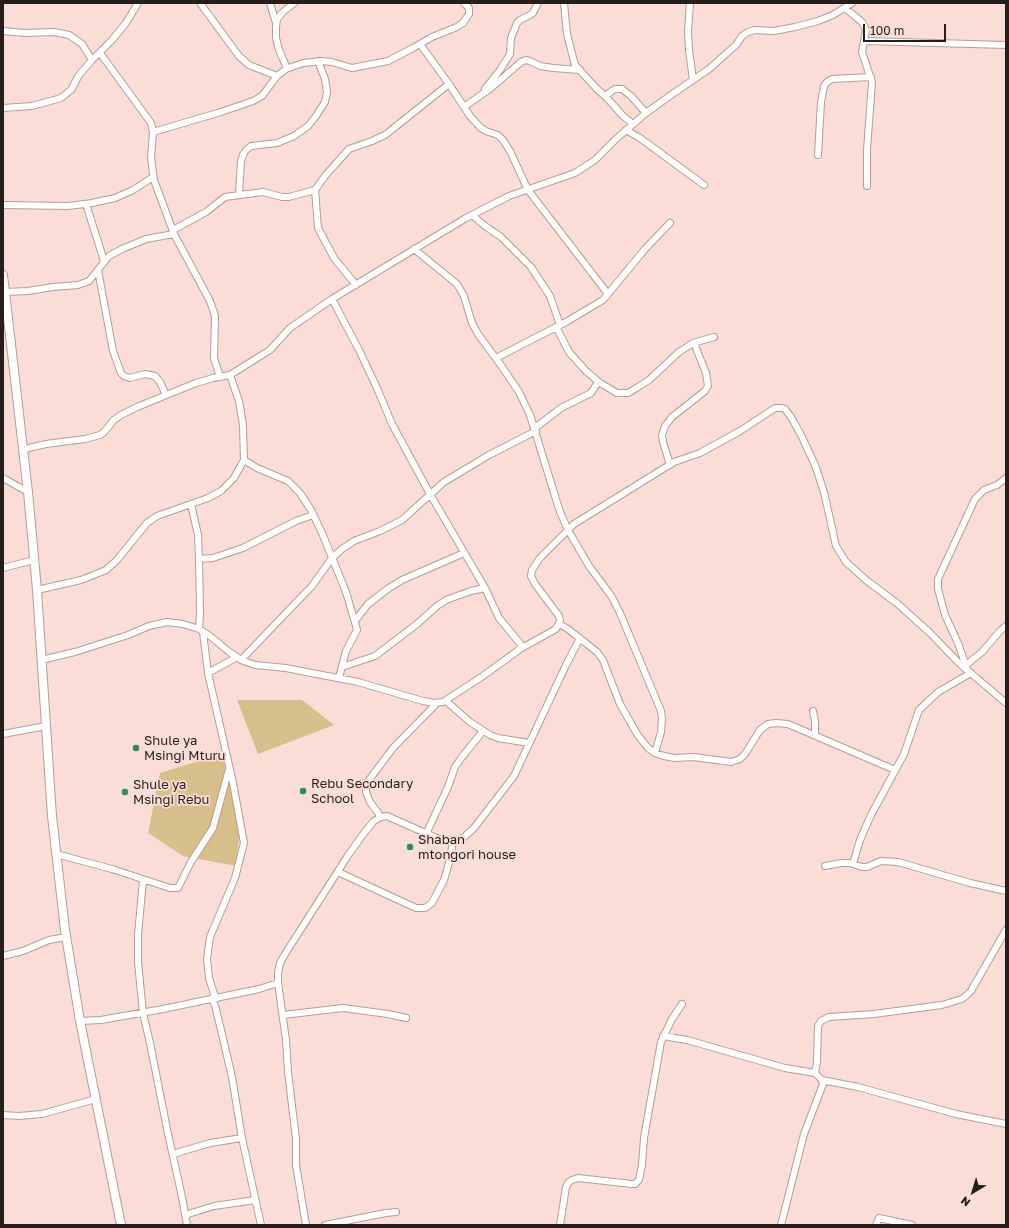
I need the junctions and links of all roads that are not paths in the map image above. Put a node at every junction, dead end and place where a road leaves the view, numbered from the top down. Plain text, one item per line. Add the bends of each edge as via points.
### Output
1 (138, 3) edge
2 (200, 3) edge
3 (270, 3) edge
4 (294, 3) edge
5 (464, 3) edge
6 (538, 3) edge
7 (564, 3) edge
8 (690, 3) edge
9 (852, 3) edge
10 (845, 8) junction
11 (276, 23) junction
12 (3, 31) edge
13 (864, 41) junction
14 (420, 44) junction
15 (1006, 45) edge
16 (100, 53) junction
17 (92, 60) junction
18 (318, 61) junction
19 (287, 68) junction
20 (580, 70) junction
21 (277, 76) junction
22 (871, 77) junction
23 (693, 80) junction
24 (449, 84) junction
25 (480, 95) junction
26 (605, 96) junction
27 (464, 107) junction
28 (3, 108) edge
29 (646, 113) junction
30 (633, 124) junction
31 (626, 130) junction
32 (153, 132) junction
33 (818, 155) dead end
34 (153, 177) junction
35 (704, 185) dead end
36 (867, 186) dead end
37 (315, 190) junction
38 (528, 190) junction
39 (239, 194) junction
40 (86, 204) junction
41 (3, 205) edge
42 (472, 215) junction
43 (670, 222) dead end
44 (174, 232) junction
45 (414, 249) junction
46 (104, 262) junction
47 (98, 270) junction
48 (3, 275) edge
49 (356, 285) junction
50 (5, 292) junction
51 (608, 294) junction
52 (332, 299) junction
53 (558, 326) junction
54 (714, 337) dead end
55 (694, 343) junction
56 (496, 358) junction
57 (230, 375) junction
58 (220, 376) junction
59 (598, 382) junction
60 (166, 395) junction
61 (535, 429) junction
62 (24, 449) junction
63 (244, 460) junction
64 (670, 465) junction
65 (3, 478) edge
66 (1006, 478) edge
67 (28, 492) junction
68 (430, 494) junction
69 (191, 504) junction
70 (313, 515) junction
71 (568, 530) junction
72 (464, 553) junction
73 (332, 558) junction
74 (199, 559) junction
75 (34, 560) junction
76 (3, 568) edge
77 (485, 588) junction
78 (37, 590) junction
79 (355, 622) junction
80 (559, 624) junction
81 (1006, 626) edge
82 (201, 630) junction
83 (580, 638) junction
84 (523, 648) junction
85 (239, 658) junction
86 (42, 660) junction
87 (342, 667) junction
88 (968, 669) junction
89 (208, 673) junction
90 (339, 678) junction
91 (1005, 700) edge
92 (446, 701) junction
93 (437, 703) junction
94 (813, 711) dead end
95 (46, 726) junction
96 (483, 731) junction
97 (3, 734) edge
98 (814, 735) junction
99 (529, 743) junction
100 (655, 753) junction
101 (229, 769) junction
102 (895, 770) junction
103 (381, 817) junction
104 (426, 834) junction
105 (453, 841) junction
106 (56, 854) junction
107 (853, 864) junction
108 (825, 866) dead end
109 (338, 872) junction
110 (143, 880) junction
111 (1006, 891) edge
112 (1006, 930) edge
113 (66, 937) junction
114 (3, 956) edge
115 (278, 983) junction
116 (213, 997) junction
117 (682, 1004) dead end
118 (143, 1013) junction
119 (283, 1015) junction
120 (406, 1018) dead end
121 (80, 1021) junction
122 (663, 1036) junction
123 (815, 1074) junction
124 (822, 1080) junction
125 (96, 1099) junction
126 (3, 1114) edge
127 (1006, 1124) edge
128 (242, 1138) junction
129 (173, 1154) junction
130 (255, 1200) junction
131 (396, 1212) dead end
132 (184, 1215) junction
133 (121, 1225) edge
134 (186, 1225) edge
135 (261, 1225) edge
136 (306, 1225) edge
137 (325, 1225) edge
138 (560, 1225) edge
139 (780, 1225) edge
140 (876, 1225) edge
141 (912, 1225) edge

1 - 16 street via 126,23
2 - 21 street via 239,56 249,65
3 - 11 street
4 - 11 street via 283,12
5 - 14 street via 469,8 469,14 463,23
6 - 25 street via 530,16 517,23 511,38 510,54
7 - 20 street via 571,54
8 - 23 street via 688,44
9 - 10 street
10 - 13 street via 863,23 866,30
10 - 23 street via 818,21 795,27 748,32 724,56
11 - 19 street via 276,38
12 - 17 street via 54,32 69,35 82,44
13 - 15 street
13 - 22 street via 862,52
14 - 18 street via 388,61 364,67 352,68
14 - 24 street
16 - 17 street
16 - 32 street via 151,123
17 - 28 street via 79,75 71,90 61,98 32,106
18 - 19 street
18 - 39 street via 325,79 325,102 308,126 294,136 277,143 251,146 246,150 242,161
19 - 21 street
20 - 25 street via 540,66 526,60
20 - 26 street
21 - 32 street via 262,96 253,101
22 - 33 street via 832,79 824,86
22 - 36 street
23 - 29 street
24 - 27 street
24 - 37 street via 385,134 349,149
25 - 27 street
26 - 29 street via 615,89 622,89
26 - 30 street
27 - 38 street via 481,128 503,140
29 - 30 street
30 - 31 street
31 - 35 street
31 - 38 street via 595,160 575,173
32 - 34 street
34 - 40 street via 115,198
34 - 44 street
37 - 39 street via 289,197 263,192
37 - 49 street via 318,228 334,258
38 - 42 street via 509,196
38 - 51 street
39 - 44 street via 225,197
40 - 41 street
40 - 46 street
42 - 45 street
42 - 53 street via 501,237 531,267 550,296
43 - 51 street
44 - 46 street via 146,239 122,249
44 - 58 street via 210,301 215,316 214,358
45 - 49 street
45 - 56 street via 457,284 464,296 472,323
46 - 47 street
47 - 50 street via 89,281 78,286
47 - 60 street via 113,351 121,372 130,378 145,374 155,376
48 - 50 main road
49 - 52 street
50 - 62 main road
51 - 53 street via 591,308
52 - 57 street via 290,328 270,350
52 - 68 street via 377,388 392,424
53 - 56 street
53 - 59 street via 569,352
54 - 55 street
55 - 59 street via 679,352 649,380 628,392 617,393
55 - 64 street via 706,373 708,386 665,426 662,435
56 - 61 street via 519,392
57 - 58 street
57 - 63 street via 243,425
58 - 60 street
59 - 61 street via 591,393 561,408
60 - 62 street via 121,414 100,435
61 - 68 street via 444,482
61 - 71 street via 560,512
62 - 67 main road
63 - 69 street via 234,478 222,491
63 - 70 street via 288,480 300,493
64 - 71 street
64 - 88 street via 714,446 775,408 785,409 801,435 815,466 836,546 846,562 903,609
65 - 67 street
66 - 88 street via 984,490 975,499 938,579 938,590 945,615
67 - 75 main road
68 - 72 street
68 - 73 street via 402,520 354,541
69 - 74 street via 198,535
69 - 78 street via 158,516 148,523 106,570 81,580
70 - 73 street
70 - 74 street via 243,548 213,558
71 - 80 street via 534,565 531,576 559,616
71 - 100 street via 612,597 661,711 661,732
72 - 77 street
72 - 79 street via 389,588 368,604
73 - 79 street
73 - 85 street via 312,586
74 - 82 street
75 - 76 street
75 - 78 main road
77 - 84 street via 499,618
77 - 87 street via 446,600 375,656
78 - 86 main road
79 - 87 street via 357,630 348,646
80 - 83 street
80 - 84 street via 553,631
81 - 88 street
82 - 85 street
82 - 86 street via 167,622
82 - 89 street
83 - 99 street
83 - 100 street via 597,652 620,704 637,734
84 - 92 street
85 - 89 street
85 - 90 street via 255,665
86 - 95 main road
87 - 90 street
88 - 91 street
88 - 102 street via 919,710 904,754
89 - 101 street
90 - 93 street
92 - 93 street
92 - 96 street
93 - 103 street via 393,748 369,780 366,792
94 - 98 street
95 - 97 street
95 - 106 main road
96 - 99 street via 498,738
96 - 104 street via 455,767
98 - 100 street via 788,724 768,724 760,730 745,754 731,762 669,757
98 - 102 street
99 - 105 street via 514,776 494,804 463,838
101 - 110 street via 214,828 191,862 180,886 170,888
101 - 116 street via 244,843 235,878 210,937 207,959
102 - 107 street via 865,828
103 - 104 street via 387,816
103 - 109 street via 364,833
104 - 105 street via 441,840
105 - 109 street via 444,880 432,903 425,908 416,908
106 - 110 street
106 - 113 main road
107 - 108 street
107 - 111 street via 868,867 881,861 898,862
109 - 115 street via 285,954 278,973
110 - 118 street via 138,962
112 - 123 street via 971,991 962,999 942,1005 829,1017 821,1021 817,1030 818,1062
113 - 114 street via 49,940
113 - 121 main road
115 - 116 street
115 - 119 street
116 - 118 street
116 - 128 street via 232,1077
117 - 122 street
118 - 121 street
118 - 129 street
119 - 120 street via 343,1008
119 - 136 street via 296,1139 296,1165
121 - 125 main road
122 - 123 street
122 - 138 street via 639,1180 632,1184 578,1178 572,1180 566,1187
123 - 124 street
124 - 127 street
124 - 139 street via 804,1134
125 - 126 street via 42,1114
125 - 133 main road
128 - 129 street via 210,1143
128 - 130 street
129 - 132 street
130 - 132 street via 214,1206
130 - 135 street
131 - 137 street
132 - 134 street
140 - 141 street via 878,1218

